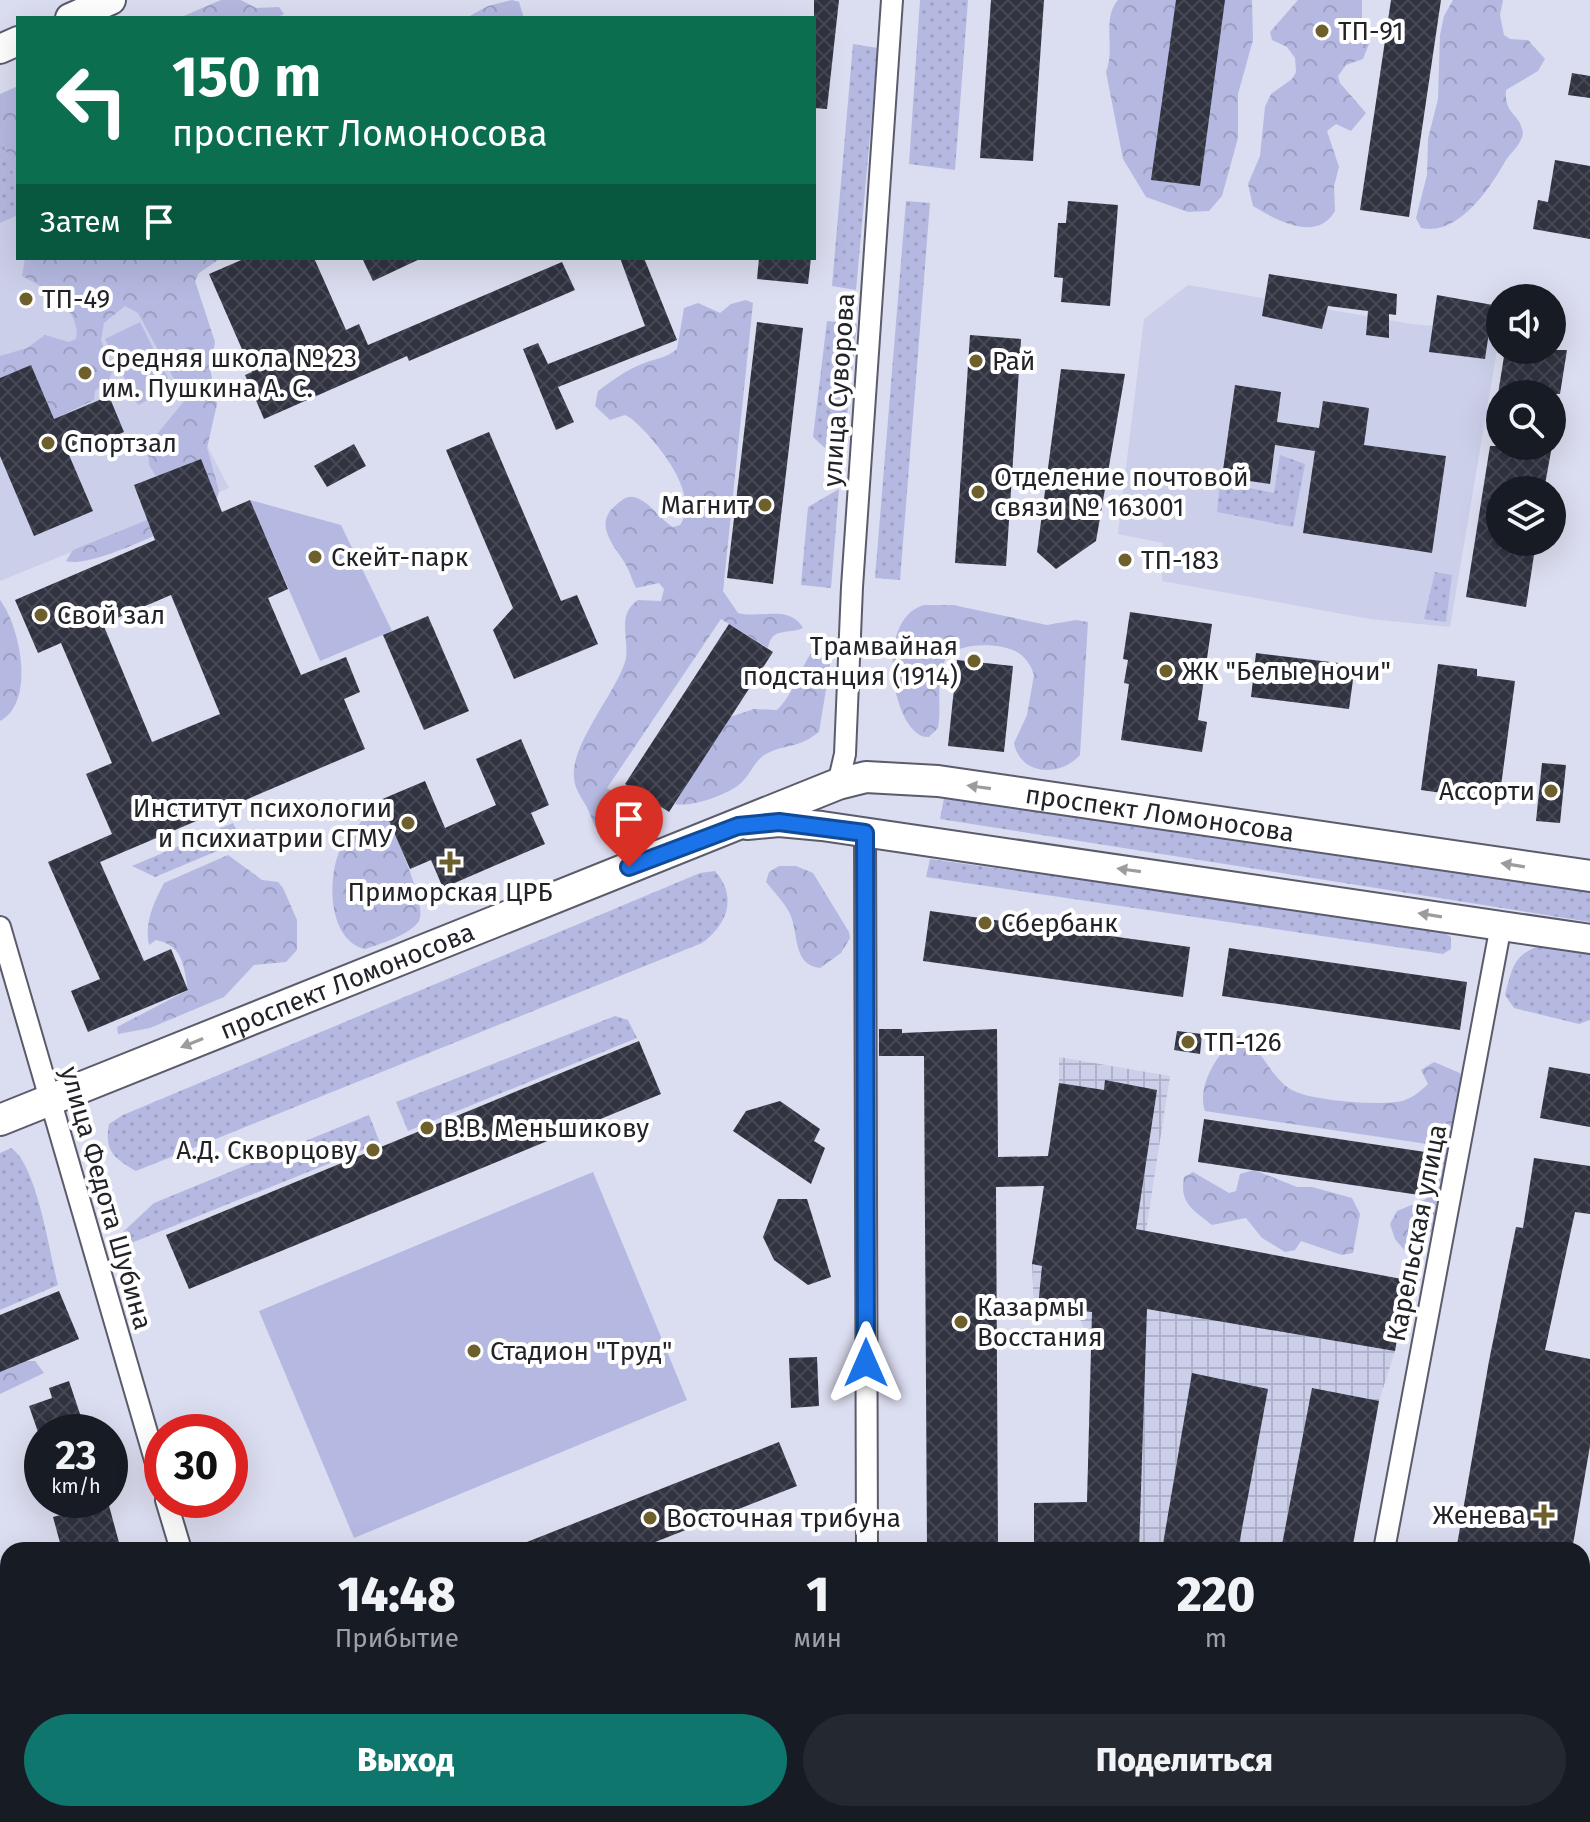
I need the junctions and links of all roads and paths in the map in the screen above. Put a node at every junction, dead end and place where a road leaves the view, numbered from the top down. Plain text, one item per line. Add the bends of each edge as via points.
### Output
1 (111, 0) edge
2 (892, 0) edge
3 (75, 16) edge
4 (838, 784) junction
5 (738, 826) junction
6 (865, 833) junction
7 (1590, 876) edge
8 (1501, 925) junction
9 (0, 927) edge
10 (1590, 939) edge
11 (51, 1098) junction
12 (0, 1120) edge
13 (144, 1421) edge
14 (171, 1518) edge
15 (179, 1542) edge
16 (867, 1542) edge
17 (1385, 1542) edge

1 - 3 main road
2 - 4 street, улица Суворова via 845,754
4 - 5 main road, проспект Ломоносова
7 -> 4 main road, проспект Ломоносова via 938,781 878,777
5 - 6 main road, проспект Ломоносова via 779,822
5 -> 11 main road, проспект Ломоносова
8 -> 6 main road, проспект Ломоносова
6 - 16 street
8 - 10 main road, проспект Ломоносова
8 - 17 street, Карельская улица
9 - 11 street, улица Федота Шубина
11 - 12 main road, проспект Ломоносова
11 - 13 street, улица Федота Шубина
14 - 15 street

